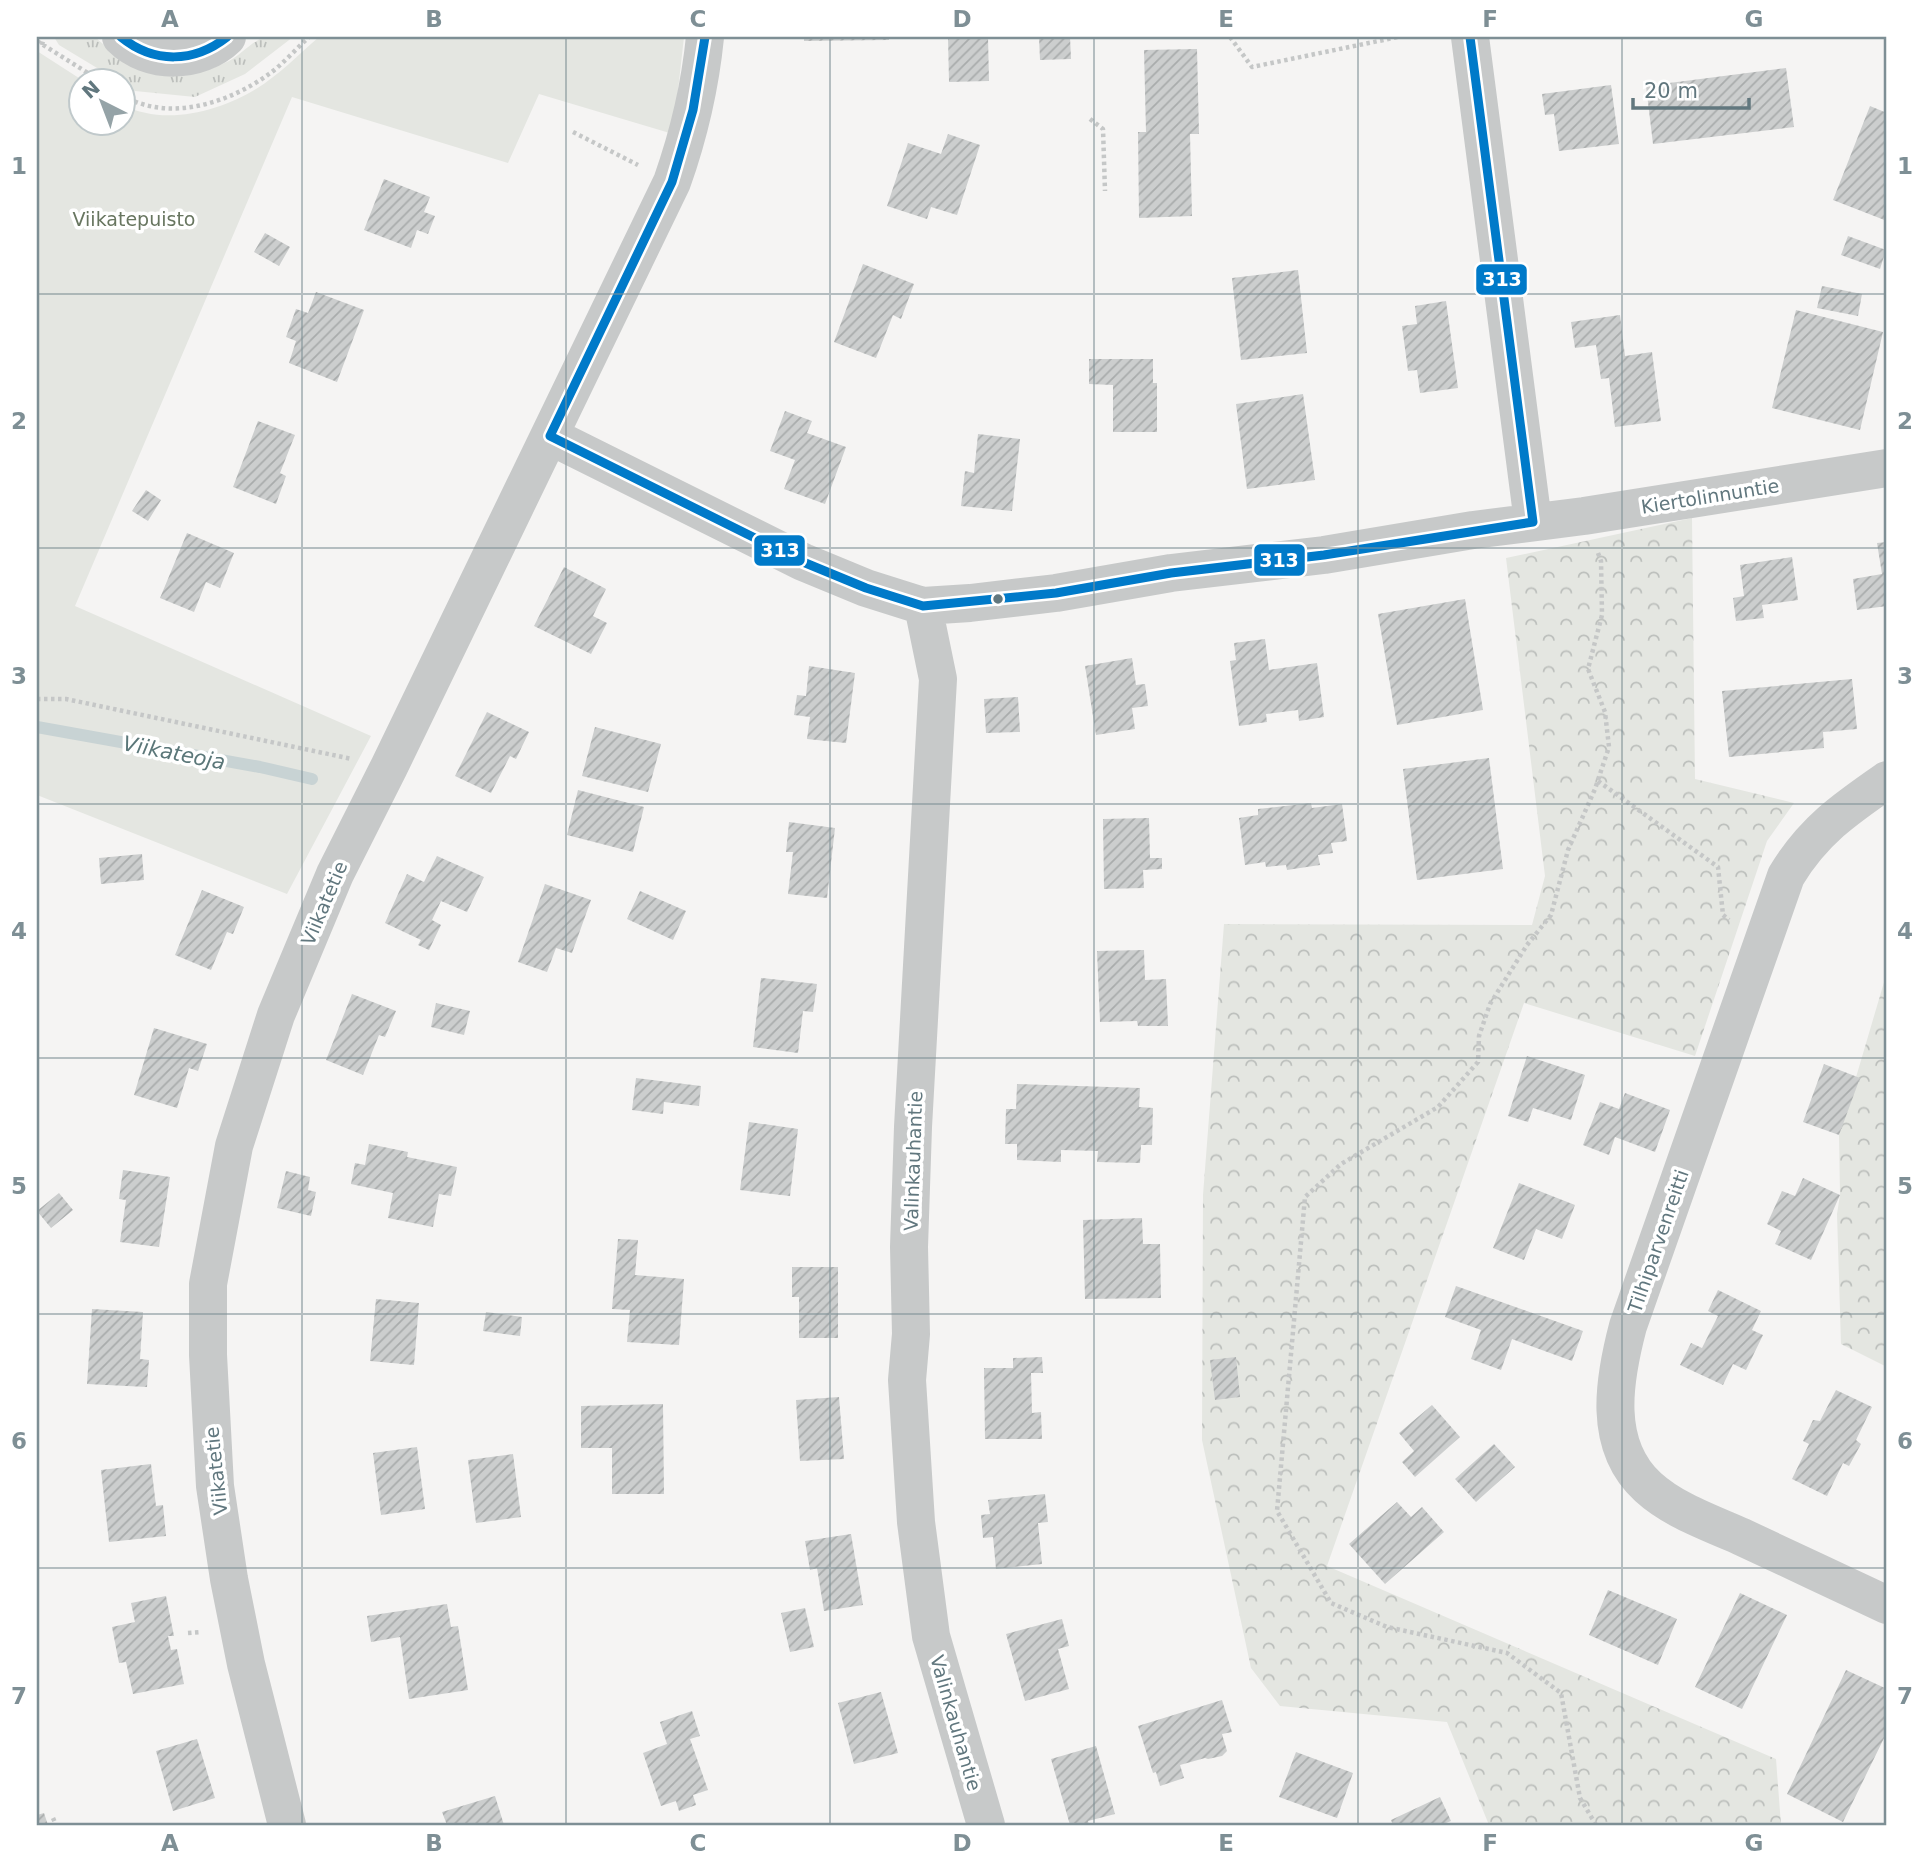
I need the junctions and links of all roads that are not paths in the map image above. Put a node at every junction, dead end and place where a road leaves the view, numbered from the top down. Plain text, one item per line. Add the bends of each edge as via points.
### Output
1 (121, 37) edge
2 (227, 37) edge
3 (705, 37) edge
4 (1470, 37) edge
5 (550, 436) junction
6 (1887, 468) edge
7 (1533, 522) junction
8 (923, 606) junction
9 (1887, 780) edge
10 (1887, 1605) edge
11 (287, 1825) edge
12 (986, 1825) edge

1 - 2 street via 157,57 188,57 217,47
3 - 5 street, Viikatetie via 701,77 672,182
4 - 7 street
5 - 8 street via 803,562
5 - 11 street, Viikatetie via 335,874 276,1015 234,1146 208,1284 215,1486 246,1664
6 - 7 street, Kiertolinnuntie
7 - 8 street, Kiertolinnuntie via 1056,593
8 - 12 street, Valinkauhantie via 938,679 913,1127 907,1380 916,1522 932,1636
9 - 10 street, Tilhiparvenreitti via 1825,825 1786,876 1628,1326 1615,1389 1623,1451 1647,1486 1666,1500

